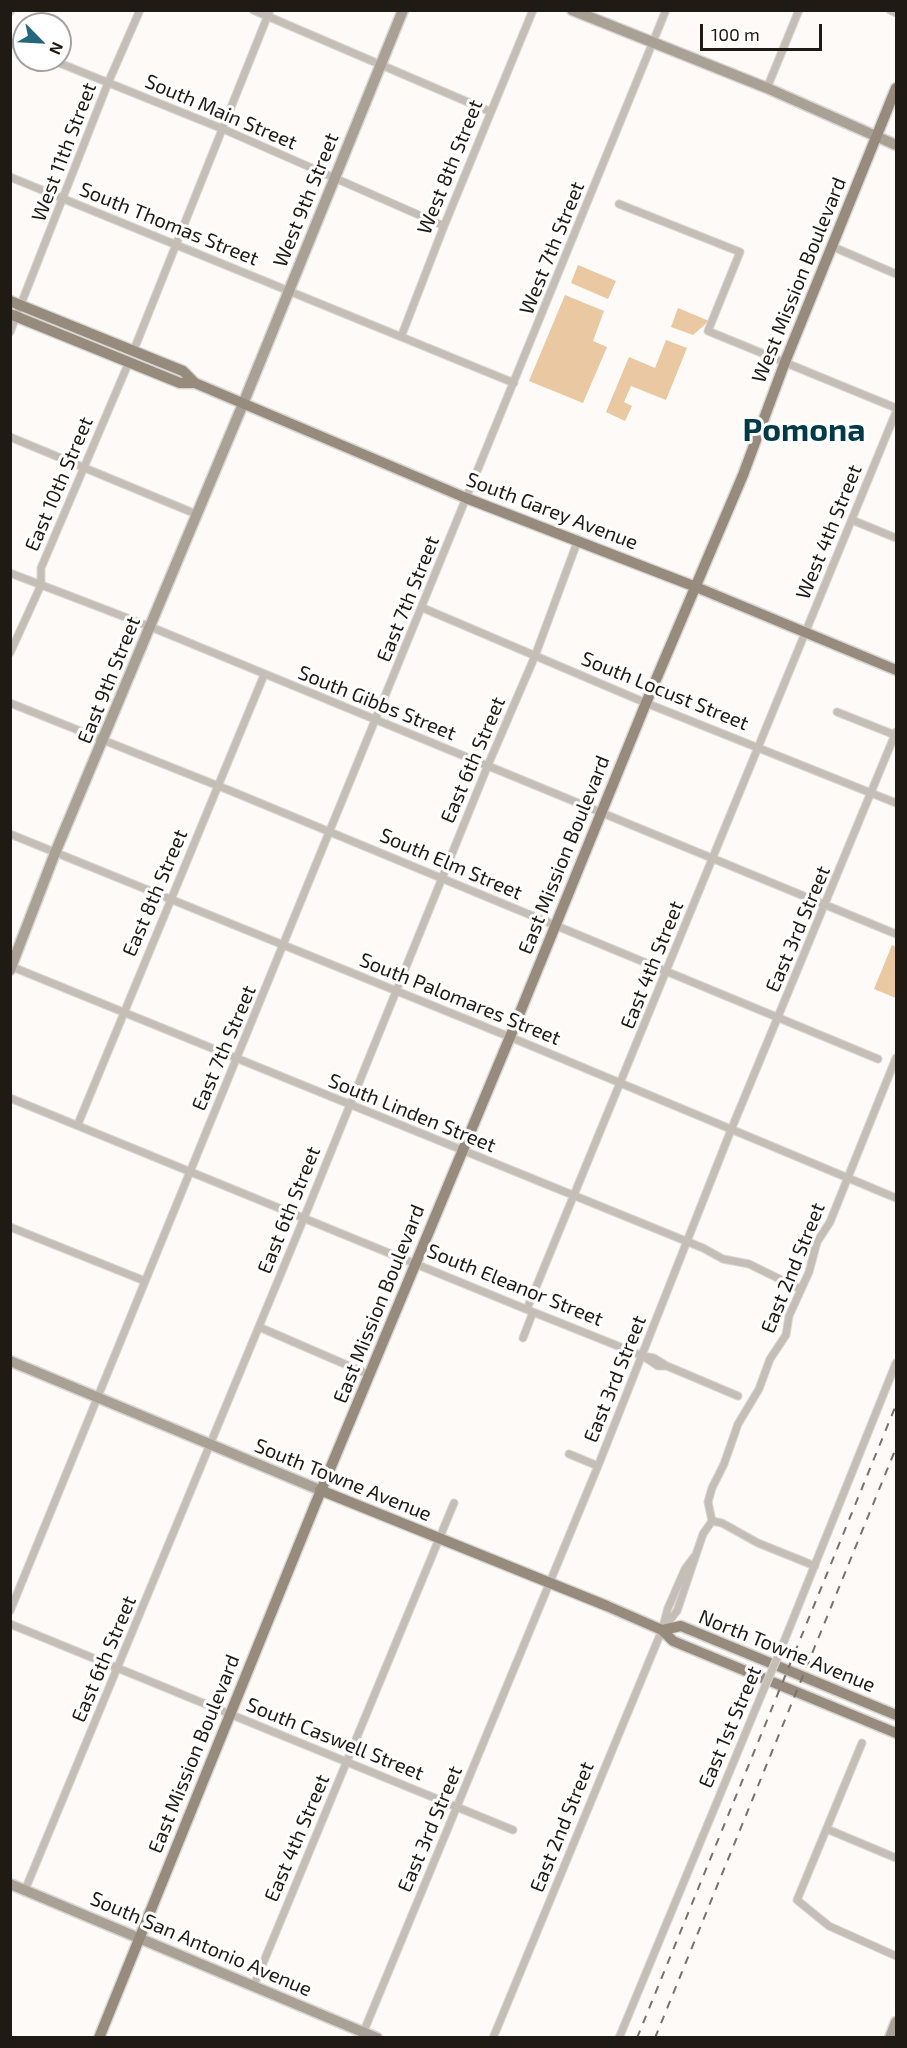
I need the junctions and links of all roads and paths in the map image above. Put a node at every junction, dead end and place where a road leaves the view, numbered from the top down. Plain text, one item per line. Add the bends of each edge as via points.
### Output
1 (140, 10) edge
2 (253, 10) edge
3 (404, 10) edge
4 (533, 10) edge
5 (572, 10) edge
6 (666, 10) edge
7 (799, 10) edge
8 (890, 10) edge
9 (269, 13) edge
10 (897, 13) edge
11 (653, 43) junction
12 (380, 66) junction
13 (72, 68) edge
14 (108, 83) junction
15 (767, 88) junction
16 (897, 88) edge
17 (491, 112) junction
18 (224, 129) junction
19 (876, 136) junction
20 (897, 145) edge
21 (10, 177) edge
22 (334, 178) junction
23 (63, 199) junction
24 (619, 204) dead end
25 (444, 226) junction
26 (176, 244) junction
27 (831, 246) junction
28 (897, 274) edge
29 (289, 291) junction
30 (10, 301) edge
31 (22, 306) junction
32 (14, 315) edge
33 (10, 332) edge
34 (401, 337) junction
35 (131, 357) junction
36 (784, 362) junction
37 (514, 383) junction
38 (243, 404) junction
39 (897, 410) edge
40 (10, 437) edge
41 (84, 467) junction
42 (466, 498) junction
43 (196, 514) junction
44 (852, 520) junction
45 (897, 538) edge
46 (578, 540) junction
47 (10, 573) edge
48 (41, 585) junction
49 (696, 587) junction
50 (423, 608) junction
51 (151, 627) junction
52 (805, 632) junction
53 (10, 653) edge
54 (535, 656) junction
55 (897, 670) edge
56 (264, 675) junction
57 (10, 703) edge
58 (646, 703) junction
59 (837, 712) dead end
60 (376, 719) junction
61 (896, 734) edge
62 (104, 741) junction
63 (757, 746) junction
64 (488, 765) junction
65 (218, 785) junction
66 (872, 793) junction
67 (897, 803) edge
68 (601, 811) junction
69 (329, 831) junction
70 (10, 834) edge
71 (55, 853) junction
72 (714, 858) junction
73 (442, 879) junction
74 (169, 900) junction
75 (826, 904) junction
76 (556, 925) junction
77 (897, 934) edge
78 (284, 946) junction
79 (11, 968) edge
80 (667, 972) junction
81 (397, 990) junction
82 (124, 1011) junction
83 (778, 1018) junction
84 (510, 1036) junction
85 (237, 1058) junction
86 (897, 1058) edge
87 (878, 1059) dead end
88 (621, 1084) junction
89 (10, 1098) edge
90 (350, 1105) junction
91 (78, 1124) junction
92 (731, 1130) junction
93 (461, 1151) junction
94 (190, 1172) junction
95 (847, 1177) junction
96 (574, 1196) junction
97 (897, 1198) edge
98 (304, 1218) junction
99 (10, 1227) edge
100 (688, 1243) junction
101 (416, 1263) junction
102 (145, 1281) junction
103 (800, 1289) junction
104 (530, 1310) junction
105 (259, 1327) junction
106 (523, 1338) dead end
107 (643, 1356) junction
108 (10, 1361) edge
109 (897, 1362) edge
110 (370, 1375) junction
111 (738, 1396) dead end
112 (99, 1397) junction
113 (210, 1445) junction
114 (569, 1454) dead end
115 (598, 1466) junction
116 (321, 1490) junction
117 (454, 1503) dead end
118 (712, 1521) junction
119 (440, 1539) junction
120 (815, 1566) junction
121 (549, 1583) junction
122 (10, 1611) edge
123 (10, 1624) edge
124 (662, 1630) junction
125 (118, 1668) junction
126 (228, 1714) junction
127 (897, 1716) edge
128 (897, 1733) edge
129 (862, 1743) dead end
130 (347, 1761) junction
131 (458, 1807) junction
132 (827, 1829) junction
133 (513, 1830) dead end
134 (897, 1858) edge
135 (10, 1884) edge
136 (25, 1890) junction
137 (140, 1939) junction
138 (897, 1956) edge
139 (254, 1985) junction
140 (897, 2022) edge
141 (362, 2035) edge
142 (99, 2037) edge
143 (377, 2037) edge
144 (493, 2037) edge
145 (619, 2037) edge
146 (890, 2037) edge

1 - 14 street, West 11th Street
2 - 9 street
3 - 12 street, West 9th Street
4 - 17 street, West 8th Street
5 - 11 street
6 - 11 street, West 7th Street
7 - 15 street
8 - 10 street
9 - 12 street
9 - 18 street, East 10th Street
11 - 15 street
11 - 37 street, West 7th Street
12 - 17 street
12 - 22 street, West 9th Street
13 - 14 street, South Main Street
14 - 18 street, South Main Street
14 - 23 street, West 11th Street
15 - 19 street
16 - 19 main road, West Mission Boulevard
17 - 25 street, West 8th Street
18 - 22 street, South Main Street
18 - 26 street, East 10th Street
19 - 20 street
19 - 27 main road, West Mission Boulevard
21 - 23 street, South Thomas Street
22 - 25 street, South Main Street
22 - 29 street, West 9th Street
23 - 26 street, South Thomas Street
23 - 31 street, West 11th Street
24 - 36 street via 740,252 708,331
25 - 34 street, West 8th Street
26 - 29 street, South Thomas Street
26 - 35 street, East 10th Street
27 - 28 street
27 - 36 main road, West Mission Boulevard
29 - 34 street, South Thomas Street
29 - 38 street, West 9th Street
30 - 31 main road, South Garey Avenue
31 - 32 street, West 11th Street
31 - 35 main road, South Garey Avenue
32 - 33 street, West 11th Street
32 - 35 main road, South Garey Avenue
34 - 37 street, South Thomas Street
35 - 38 main road, South Garey Avenue via 180,384 195,383
35 - 41 street, East 10th Street
36 - 39 street
36 - 49 main road, West Mission Boulevard
37 - 42 street, West 7th Street
38 - 42 main road, South Garey Avenue
38 - 43 street, East 9th Street
39 - 44 street, West 4th Street
40 - 41 street
41 - 43 street
41 - 48 street, East 10th Street via 41,568
42 - 46 main road, South Garey Avenue
42 - 50 street, East 7th Street
43 - 51 street, East 9th Street
44 - 45 street
44 - 52 street, West 4th Street
46 - 49 main road, South Garey Avenue
46 - 54 street, East 6th Street
47 - 48 street, South Gibbs Street
48 - 51 street, South Gibbs Street
48 - 53 street, East 10th Street
49 - 52 main road, South Garey Avenue
49 - 58 main road, East Mission Boulevard
50 - 54 street, South Locust Street
50 - 60 street, East 7th Street
51 - 56 street, South Gibbs Street
51 - 62 street, East 9th Street
52 - 55 main road, South Garey Avenue
52 - 63 street, East 4th Street
54 - 58 street, South Locust Street
54 - 64 street, East 6th Street
56 - 60 street, South Gibbs Street
56 - 65 street, East 8th Street
57 - 62 street, South Elm Street
58 - 63 street, South Locust Street
58 - 68 main road, East Mission Boulevard
59 - 61 street
60 - 64 street, South Gibbs Street
60 - 69 street, East 7th Street
61 - 66 street, East 3rd Street
62 - 65 street, South Elm Street
62 - 71 street, East 9th Street
63 - 66 street, South Locust Street
63 - 72 street, East 4th Street
64 - 68 street, South Gibbs Street
64 - 73 street, East 6th Street
65 - 69 street, South Elm Street
65 - 74 street, East 8th Street
66 - 67 street, South Locust Street
66 - 75 street, East 3rd Street
68 - 72 street, South Gibbs Street
68 - 76 main road, East Mission Boulevard
69 - 73 street, South Elm Street
69 - 78 street, East 7th Street
70 - 71 street, South Palomares Street
71 - 74 street, South Palomares Street
71 - 79 street, East 9th Street
72 - 75 street, South Gibbs Street
72 - 80 street, East 4th Street
73 - 76 street, South Elm Street
73 - 81 street, East 6th Street
74 - 78 street, South Palomares Street
74 - 82 street, East 8th Street
75 - 77 street, South Gibbs Street
75 - 83 street, East 3rd Street
76 - 80 street, South Elm Street
76 - 84 main road, East Mission Boulevard
78 - 81 street, South Palomares Street
78 - 85 street, East 7th Street
79 - 82 street, South Linden Street
80 - 83 street, South Elm Street
80 - 88 street, East 4th Street
81 - 84 street, South Palomares Street
81 - 90 street, East 6th Street
82 - 85 street, South Linden Street
82 - 91 street, East 8th Street
83 - 87 street, South Elm Street
83 - 92 street, East 3rd Street
84 - 88 street, South Palomares Street
84 - 93 main road, East Mission Boulevard
85 - 90 street, South Linden Street
85 - 94 street, East 7th Street
86 - 95 street, East 2nd Street
88 - 92 street, South Palomares Street
88 - 96 street, East 4th Street
89 - 91 street, South Eleanor Street
90 - 93 street, South Linden Street
90 - 98 street, East 6th Street
91 - 94 street, South Eleanor Street
92 - 95 street, South Palomares Street
92 - 100 street, East 3rd Street
93 - 96 street, South Linden Street
93 - 101 main road, East Mission Boulevard
94 - 98 street, South Eleanor Street
94 - 102 street, East 7th Street
95 - 97 street, South Palomares Street
95 - 103 street, East 2nd Street
96 - 100 street, South Linden Street
96 - 104 street, East 4th Street
98 - 101 street, South Eleanor Street
98 - 105 street, East 6th Street
99 - 102 street
100 - 103 street, South Linden Street via 723,1259 749,1264
100 - 107 street, East 3rd Street
101 - 104 street, South Eleanor Street
101 - 110 main road, East Mission Boulevard
102 - 112 street, East 7th Street
103 - 118 street, East 2nd Street via 786,1335 738,1424 712,1488 708,1502
104 - 106 street, East 4th Street
104 - 107 street, South Eleanor Street
105 - 110 street
105 - 113 street, East 6th Street
107 - 111 street, South Eleanor Street via 658,1366 667,1366
107 - 115 street, East 3rd Street
108 - 112 street, South Towne Avenue
109 - 120 street, East 1st Street
110 - 116 main road, East Mission Boulevard
112 - 113 street, South Towne Avenue
112 - 122 street, East 7th Street
113 - 116 street, South Towne Avenue
113 - 125 street, East 6th Street
114 - 115 street
115 - 121 street, East 3rd Street
116 - 119 main road, South Towne Avenue
116 - 126 main road, East Mission Boulevard
117 - 119 street, East 4th Street
118 - 120 street
118 - 124 street, East 2nd Street via 685,1569
119 - 121 main road, South Towne Avenue
119 - 130 street, East 4th Street
120 - 145 street, East 1st Street, bridge
121 - 124 main road, South Towne Avenue
121 - 131 street, East 3rd Street
123 - 125 street, South Caswell Street
124 - 127 main road, North Towne Avenue via 681,1626
124 - 128 main road, North Towne Avenue via 672,1641
124 - 144 street, East 2nd Street
125 - 126 street, South Caswell Street
125 - 136 street, East 6th Street
126 - 130 street, South Caswell Street
126 - 137 main road, East Mission Boulevard
129 - 132 street
130 - 131 street, South Caswell Street
130 - 139 street, East 4th Street
131 - 133 street, South Caswell Street
131 - 141 street, East 3rd Street
132 - 134 street
132 - 138 street via 797,1900 829,1926
135 - 136 street, South San Antonio Avenue
136 - 137 street, South San Antonio Avenue
137 - 139 street, South San Antonio Avenue
137 - 142 main road, East Mission Boulevard
139 - 141 street, South San Antonio Avenue
140 - 146 street
141 - 143 street, South San Antonio Avenue

